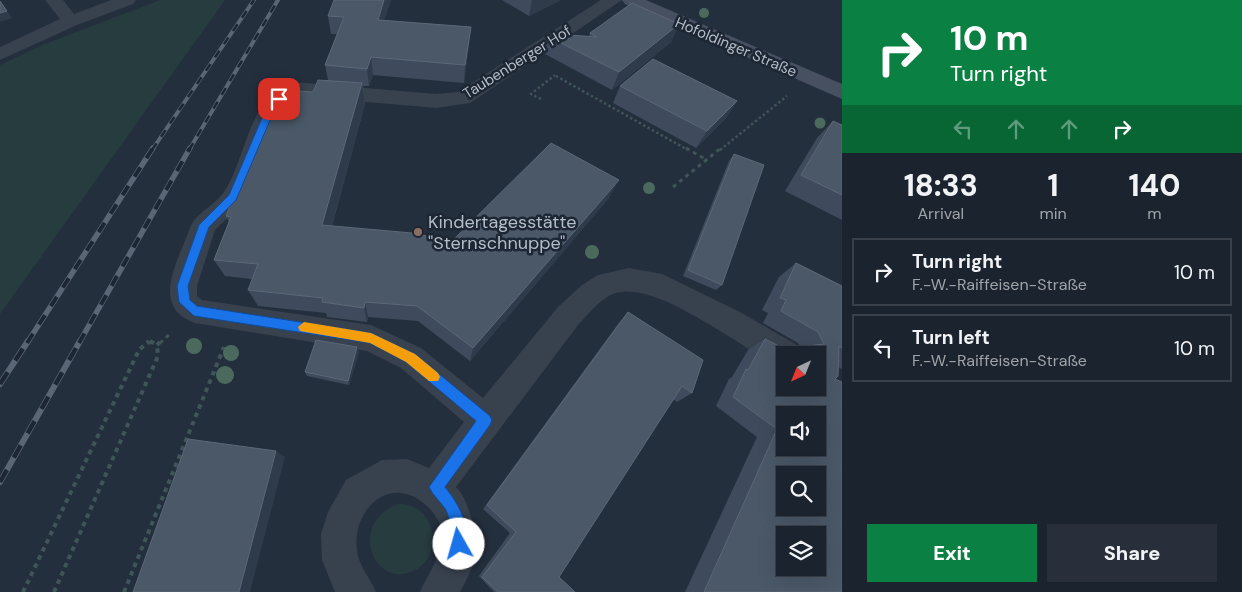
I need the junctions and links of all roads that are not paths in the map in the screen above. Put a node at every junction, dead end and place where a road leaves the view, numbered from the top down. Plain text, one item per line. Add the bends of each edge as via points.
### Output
1 (54, 0) edge
2 (127, 0) edge
3 (613, 0) edge
4 (631, 0) edge
5 (71, 21) junction
6 (0, 54) edge
7 (842, 92) edge
8 (776, 348) edge
9 (485, 420) junction
10 (436, 487) junction
11 (357, 592) edge
12 (439, 592) edge

1 - 5 street
2 - 5 street
3 - 9 street, Taubenberger Hof via 463,98 436,101 294,90 274,104 233,198 204,225 183,286 184,302 194,311 371,338 411,358
4 - 7 main road, Hofoldinger Straße
5 - 6 street
8 - 9 street via 652,282 629,279 608,283 568,316
9 - 10 street
10 - 11 street via 417,477 397,474 377,479 360,492 346,510 339,533 340,557 347,581
10 - 12 street via 452,506 460,532 458,557 449,581

